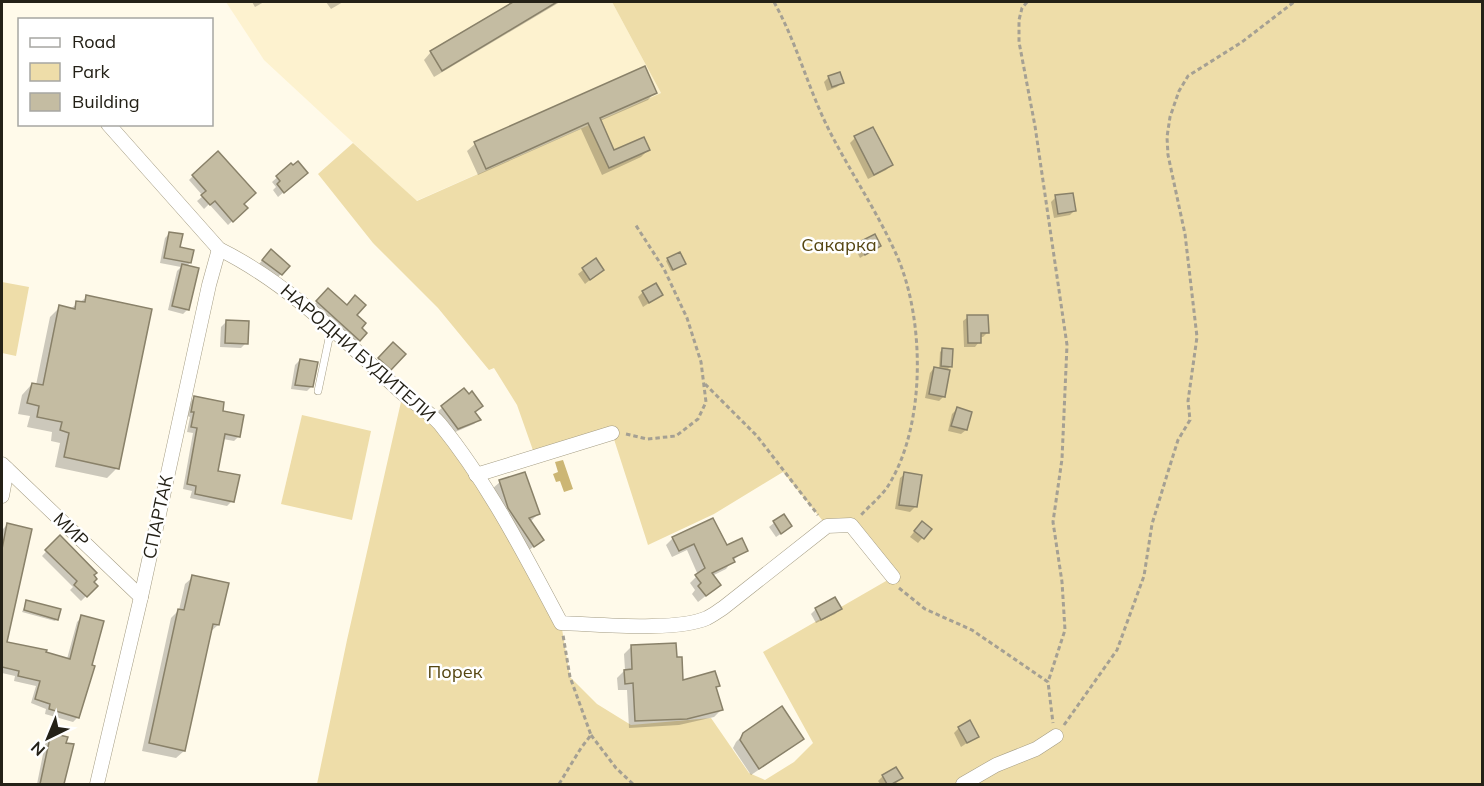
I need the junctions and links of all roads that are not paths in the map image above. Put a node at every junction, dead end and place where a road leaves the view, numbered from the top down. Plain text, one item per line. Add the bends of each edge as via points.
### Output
1 (110, 126) edge
2 (219, 249) junction
3 (331, 329) junction
4 (318, 391) dead end
5 (612, 433) road end
6 (4, 466) edge
7 (476, 475) junction
8 (2, 496) edge
9 (893, 577) road end
10 (141, 597) junction
11 (1056, 736) road end
12 (97, 784) edge
13 (963, 784) edge

1 - 2 street, НАРОДНИ БУДИТЕЛИ
2 - 3 street, НАРОДНИ БУДИТЕЛИ via 274,281
2 - 10 street, СПАРТАК
3 - 4 lane
3 - 7 street, НАРОДНИ БУДИТЕЛИ via 438,422
5 - 7 street
6 - 8 street
6 - 10 street, МИР
7 - 9 street, НАРОДНИ БУДИТЕЛИ via 561,623 652,626 706,619 827,526 851,525
10 - 12 street, СПАРТАК
11 - 13 street

